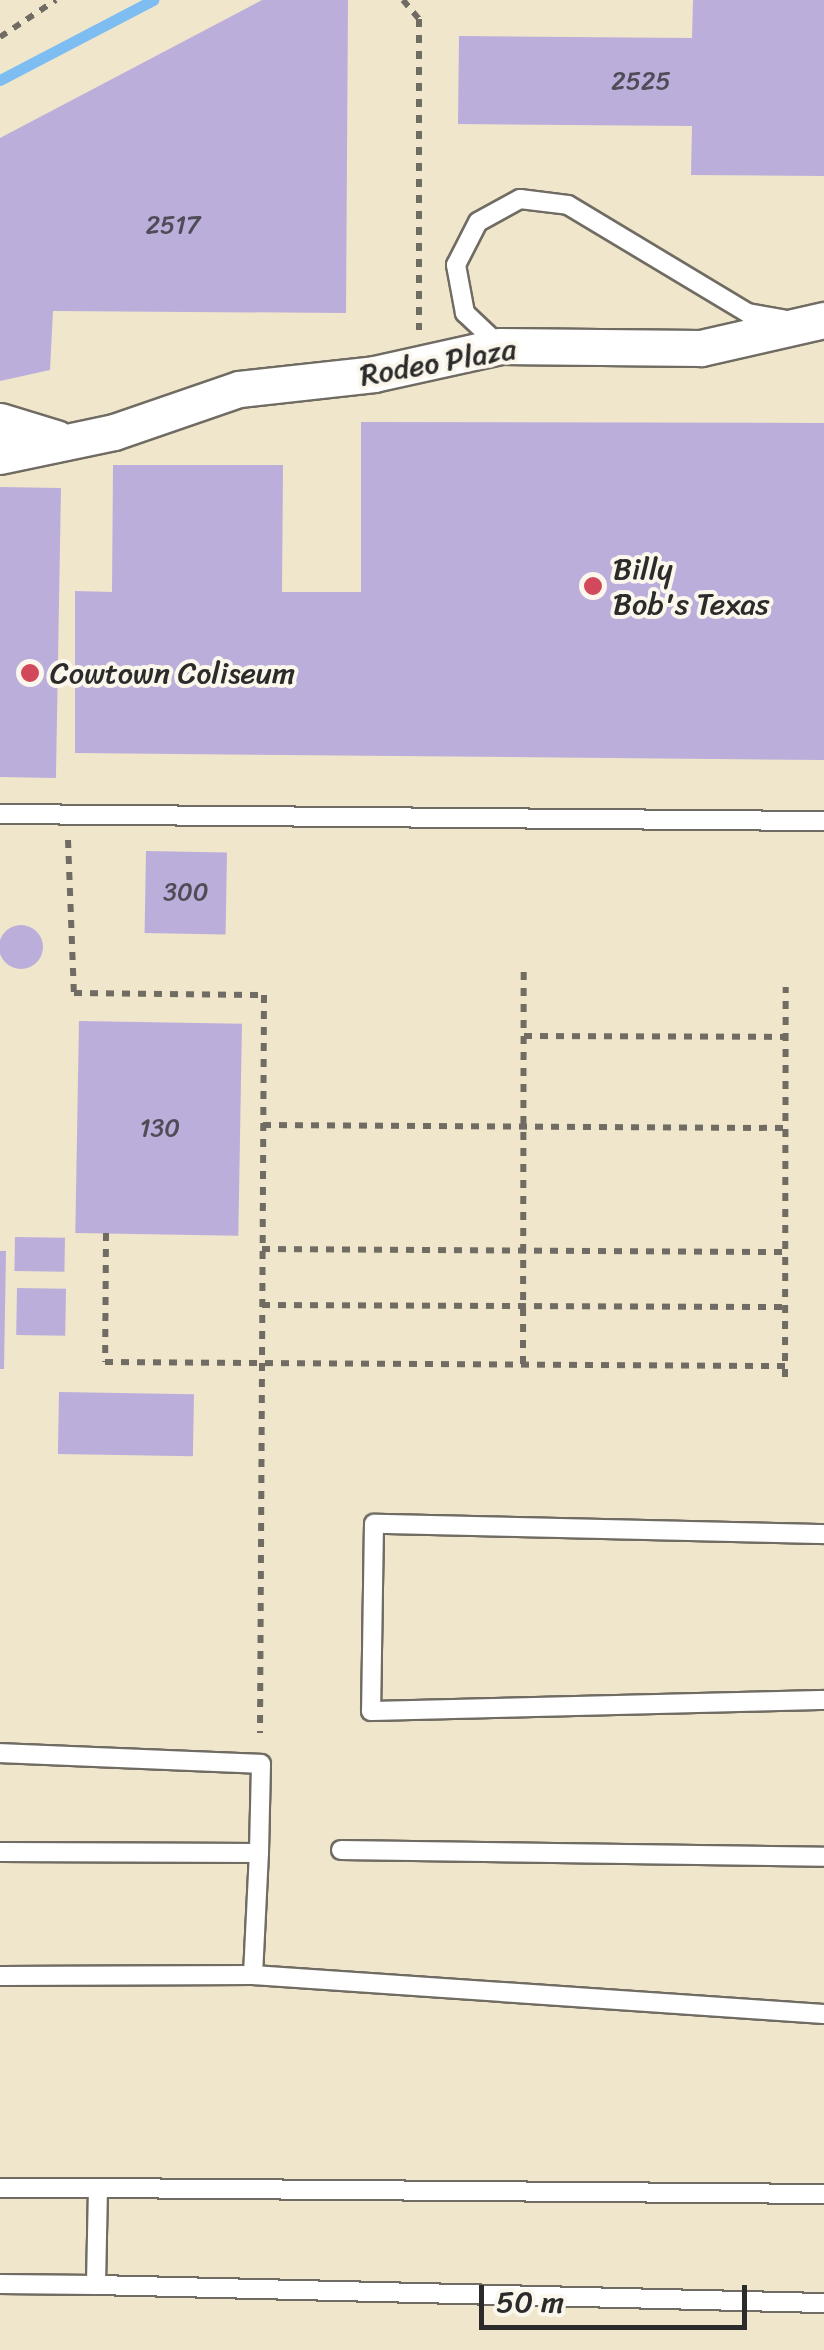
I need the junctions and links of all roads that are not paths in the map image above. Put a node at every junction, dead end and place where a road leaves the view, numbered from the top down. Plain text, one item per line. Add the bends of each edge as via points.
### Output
1 (818, 322) edge
2 (500, 346) junction
3 (0, 421) edge
4 (56, 438) junction
5 (0, 456) edge
6 (0, 814) edge
7 (824, 821) edge
8 (824, 1534) edge
9 (824, 1700) edge
10 (0, 1753) edge
11 (341, 1850) dead end
12 (0, 1852) edge
13 (259, 1853) junction
14 (824, 1857) edge
15 (252, 1975) junction
16 (0, 1976) edge
17 (824, 2014) edge
18 (0, 2188) edge
19 (98, 2188) junction
20 (824, 2194) edge
21 (0, 2284) edge
22 (96, 2285) junction
23 (824, 2303) edge

1 - 2 street, Rodeo Plaza via 700,348
1 - 2 lane via 748,314 568,205 520,198 478,222 456,265 465,313
2 - 4 street, Rodeo Plaza via 419,366 239,389 114,432
3 - 4 street, Rodeo Plaza
4 - 5 street, Rodeo Plaza
6 - 7 lane
8 - 9 lane via 374,1524 371,1711
10 - 13 lane via 261,1764
11 - 14 lane
12 - 13 lane
13 - 15 lane
15 - 16 lane
15 - 17 lane
18 - 19 lane
19 - 20 lane
19 - 22 lane
21 - 22 lane
22 - 23 lane

